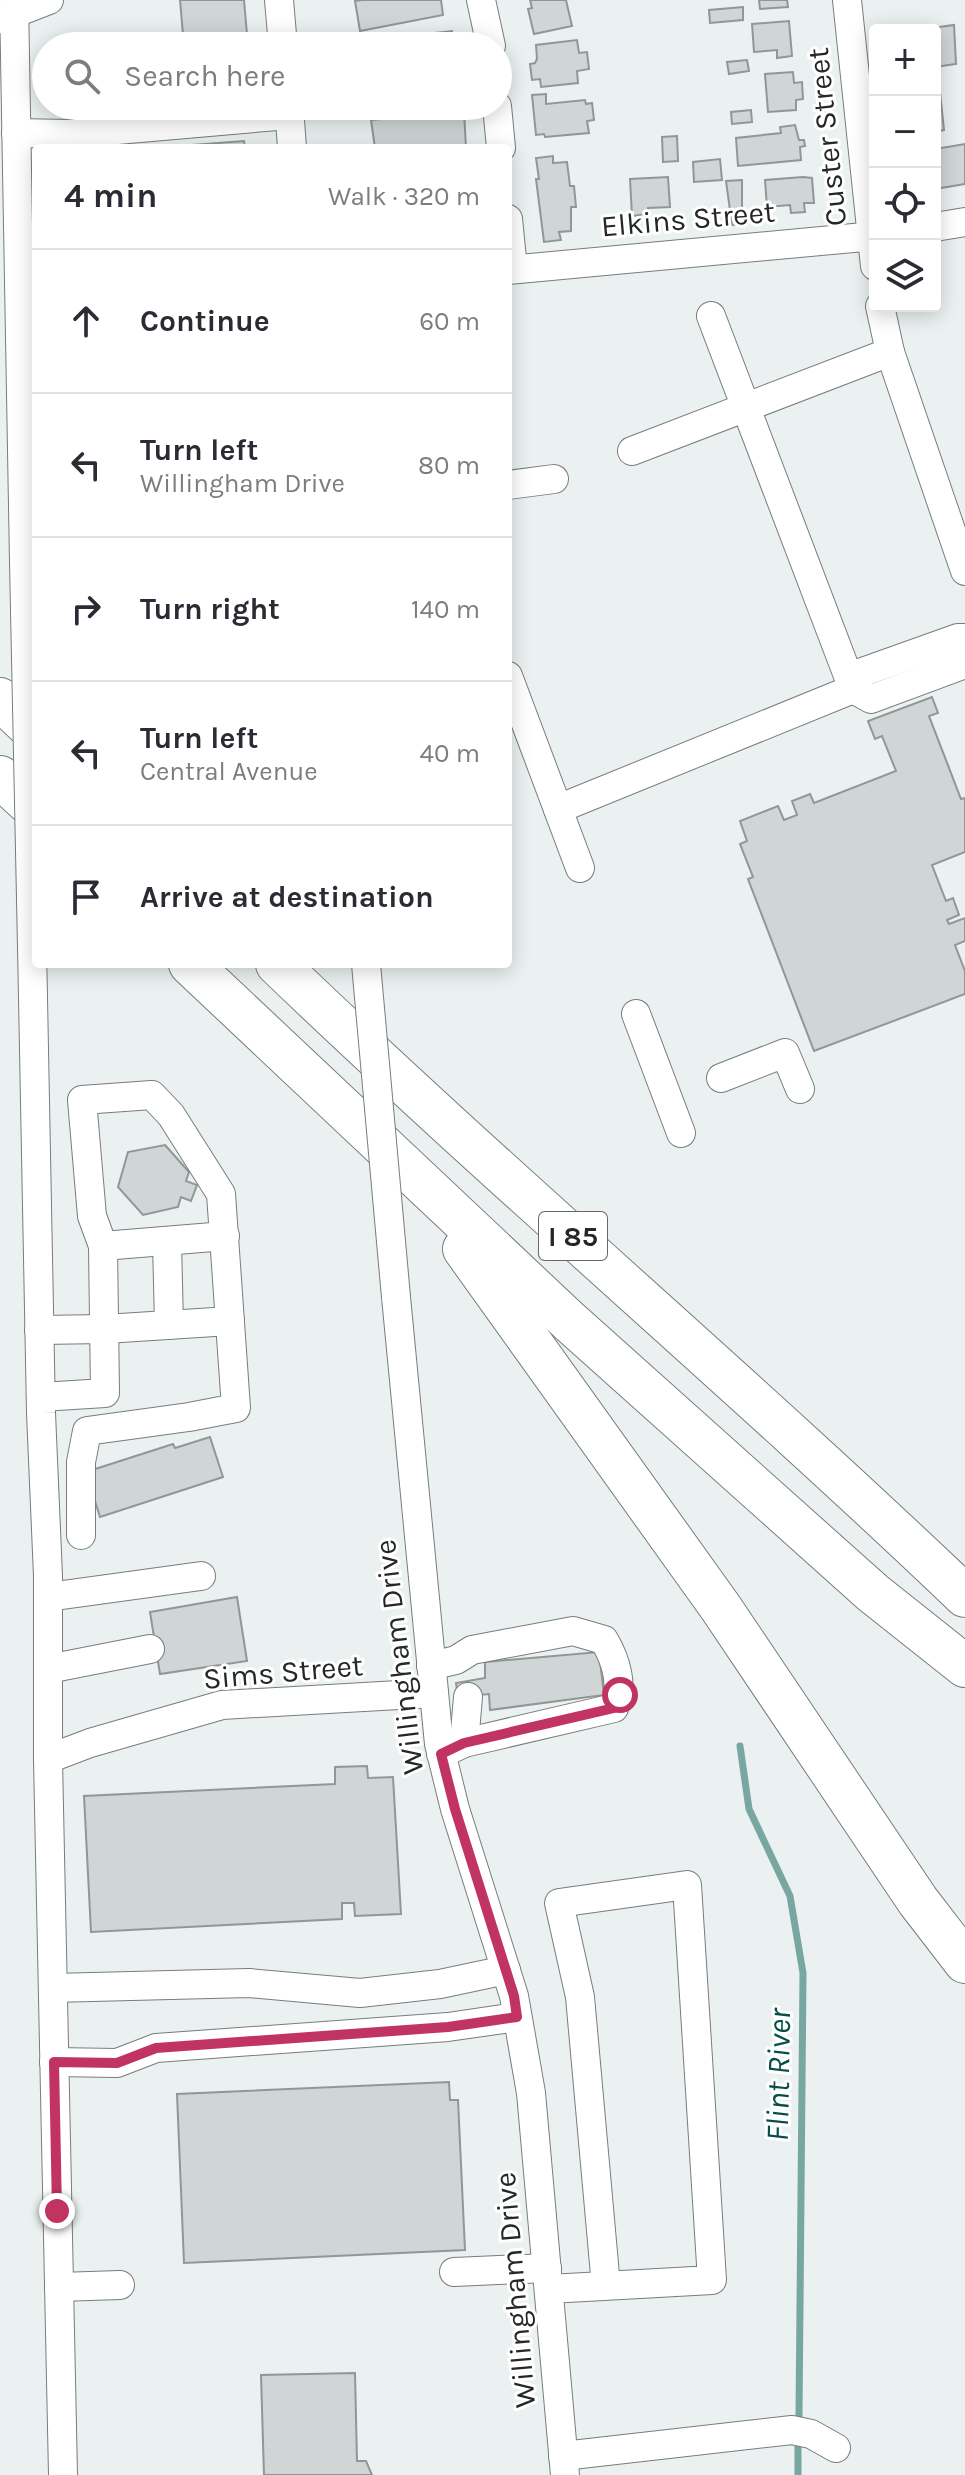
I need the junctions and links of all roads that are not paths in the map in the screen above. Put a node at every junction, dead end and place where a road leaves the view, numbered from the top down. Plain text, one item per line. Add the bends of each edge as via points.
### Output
1 (49, 0) edge
2 (279, 0) edge
3 (481, 0) edge
4 (847, 0) edge
5 (9, 11) edge
6 (282, 32) edge
7 (488, 32) edge
8 (219, 120) edge
9 (290, 120) edge
10 (498, 120) edge
11 (16, 133) junction
12 (71, 141) edge
13 (292, 144) edge
14 (501, 144) edge
15 (869, 200) edge
16 (965, 222) edge
17 (941, 226) edge
18 (869, 236) edge
19 (512, 269) edge
20 (881, 312) edge
21 (711, 316) dead end
22 (890, 352) junction
23 (746, 407) junction
24 (632, 451) dead end
25 (554, 479) dead end
26 (512, 484) edge
27 (965, 571) edge
28 (965, 638) edge
29 (965, 664) edge
30 (512, 687) edge
31 (853, 689) junction
32 (0, 699) edge
33 (32, 729) edge
34 (0, 777) edge
35 (32, 806) edge
36 (558, 809) junction
37 (580, 868) dead end
38 (32, 946) edge
39 (32, 968) edge
40 (194, 968) edge
41 (281, 968) edge
42 (366, 968) edge
43 (636, 1014) dead end
44 (721, 1078) dead end
45 (800, 1089) dead end
46 (681, 1133) dead end
47 (410, 1173) junction
48 (225, 1236) junction
49 (167, 1241) junction
50 (103, 1246) junction
51 (230, 1321) junction
52 (169, 1325) junction
53 (105, 1329) junction
54 (39, 1330) junction
55 (105, 1393) junction
56 (41, 1397) junction
57 (107, 1428) junction
58 (871, 1506) junction
59 (81, 1535) dead end
60 (201, 1576) dead end
61 (965, 1581) edge
62 (965, 1596) edge
63 (48, 1597) junction
64 (150, 1649) dead end
65 (965, 1666) edge
66 (48, 1669) junction
67 (451, 1680) junction
68 (452, 1748) junction
69 (48, 1759) junction
70 (965, 1962) edge
71 (506, 1970) junction
72 (53, 1988) junction
73 (517, 2017) junction
74 (54, 2062) junction
75 (454, 2272) dead end
76 (548, 2278) junction
77 (120, 2285) dead end
78 (606, 2286) junction
79 (59, 2287) junction
80 (836, 2448) dead end
81 (564, 2465) edge
82 (63, 2475) edge

1 - 5 street
2 - 6 street
3 - 7 street
4 - 15 street, Custer Street
5 - 11 street
8 - 12 street
9 - 13 street
10 - 14 street
11 - 12 street
11 - 38 street, bridge
16 - 17 street
18 - 19 street, Elkins Street
20 - 22 street
21 - 23 street
22 - 23 street
22 - 27 street
23 - 24 street
23 - 31 street
25 - 26 street
28 - 31 street via 860,673
29 - 31 street via 871,699
30 - 36 street
31 - 36 street
32 - 33 highway
34 - 35 highway
36 - 37 street
39 - 54 street, bridge
40 - 47 highway, I 85
41 - 58 highway, I 85
42 - 67 street, Willingham Drive, bridge via 396,1297
43 - 46 street
44 - 45 street via 785,1053
47 - 65 highway, I 85 via 850,1572
47 - 70 highway via 721,1608 918,1901
48 - 49 street
48 - 50 street via 221,1194 171,1115 152,1095 82,1100 92,1216
48 - 51 street
49 - 50 street
49 - 52 street
50 - 53 street
51 - 52 street
51 - 57 street via 236,1408
52 - 53 street
53 - 54 street
53 - 55 street
54 - 56 street
55 - 56 street
55 - 57 street
56 - 63 street
57 - 59 street via 87,1431 81,1462
58 - 61 highway
58 - 62 highway, I 85
60 - 63 street
63 - 66 street
64 - 66 street
66 - 69 street
67 - 68 street, Willingham Drive
67 - 68 street, Sims Street via 472,1650 573,1631 604,1640 614,1656 620,1695 614,1708
67 - 69 street, Sims Street via 222,1705
68 - 71 street, Willingham Drive via 455,1809
69 - 72 street
71 - 72 street via 360,1993 249,1983
71 - 73 street, Willingham Drive
72 - 74 street
73 - 74 street via 448,2027 156,2048 117,2063
73 - 76 street, Willingham Drive via 531,2093
74 - 79 street
75 - 76 street
76 - 78 street
76 - 81 street, Willingham Drive
77 - 79 street
78 - 78 street via 712,2280 687,1885 559,1903 580,1997
79 - 82 street
80 - 81 street via 792,2430

